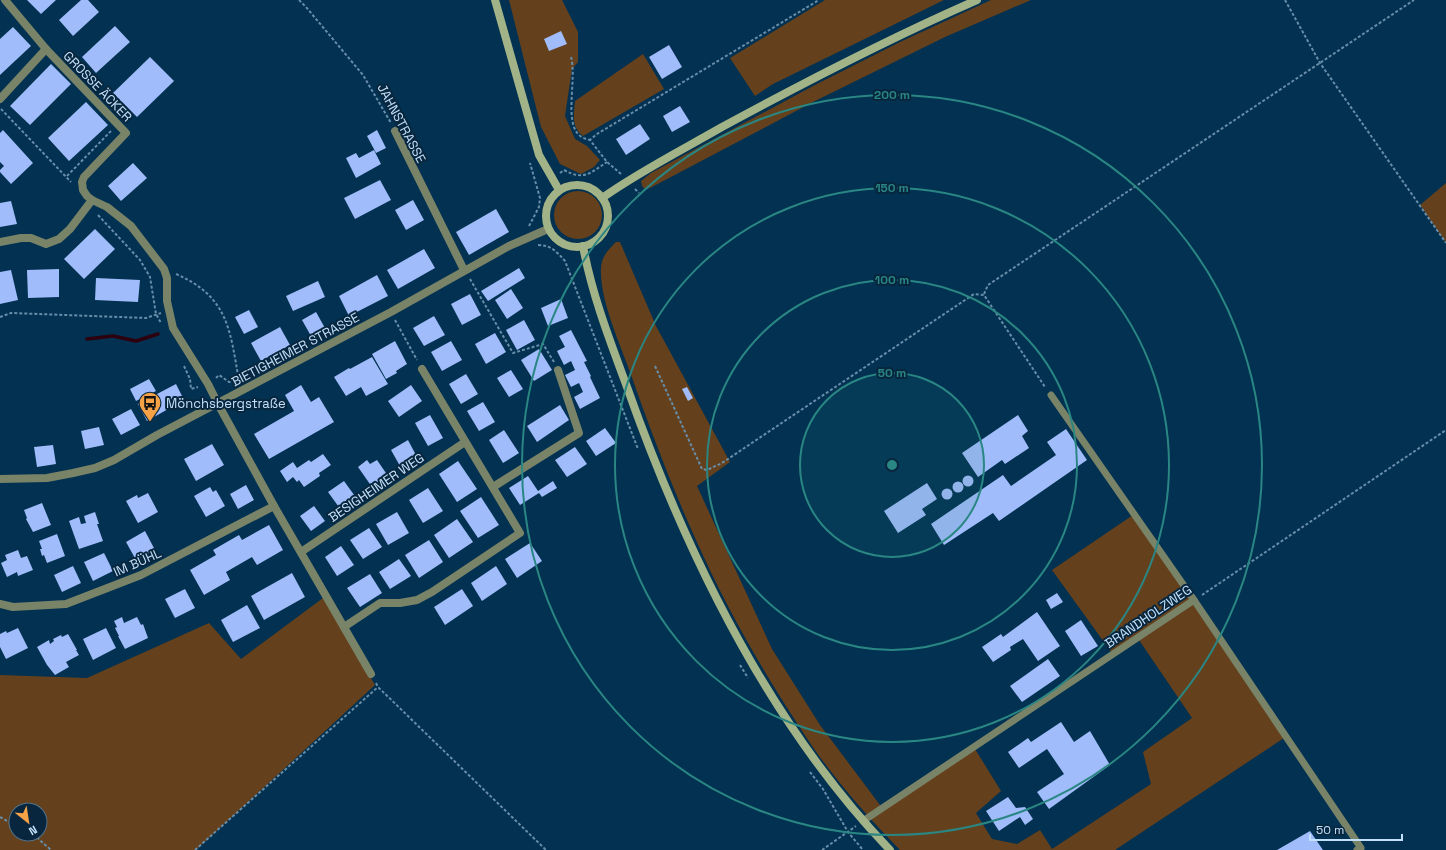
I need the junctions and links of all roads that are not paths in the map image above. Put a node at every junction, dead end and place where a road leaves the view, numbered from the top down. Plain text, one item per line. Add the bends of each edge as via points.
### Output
1 (5, 0) edge
2 (495, 0) edge
3 (977, 0) edge
4 (46, 49) junction
5 (0, 99) edge
6 (395, 131) road end
7 (559, 190) junction
8 (602, 198) junction
9 (91, 202) junction
10 (548, 229) junction
11 (0, 242) edge
12 (583, 246) junction
13 (464, 270) junction
14 (422, 369) road end
15 (558, 370) road end
16 (1050, 395) road end
17 (218, 404) junction
18 (465, 442) junction
19 (0, 479) edge
20 (493, 487) junction
21 (274, 506) junction
22 (301, 552) junction
23 (1194, 600) junction
24 (0, 604) edge
25 (344, 626) junction
26 (370, 674) dead end
27 (863, 821) junction
28 (890, 850) edge
29 (1357, 850) edge

1 - 4 street, GROSSE ÄCKER
2 - 7 main road via 539,155
3 - 8 main road via 798,87 627,180
4 - 5 street
4 - 9 street, GROSSE ÄCKER via 126,133 84,177 83,190
6 - 13 street, JAHNSTRASSE
7 - 8 main road via 577,184 594,189
7 - 10 main road via 549,201 546,209
8 - 12 main road via 608,214 607,224 594,242
9 - 11 street via 59,240 46,244 32,238
9 - 17 street via 107,207 131,226 164,269 173,328
10 - 12 main road via 564,244
10 - 13 street, BIETIGHEIMER STRASSE
12 - 27 main road via 602,318 640,424 682,527 707,580 752,663 799,738
13 - 17 street, BIETIGHEIMER STRASSE
14 - 18 street
15 - 20 street via 579,433
16 - 23 lane
17 - 19 street, BIETIGHEIMER STRASSE via 95,468 48,478
17 - 21 street
18 - 20 street
18 - 22 street, BESIGHEIMER WEG
20 - 25 street via 520,533 417,600 380,603
21 - 22 street
21 - 24 street, IM BÜHL via 141,575 66,604 13,607
22 - 25 street
23 - 27 lane, BRANDHOLZWEG
23 - 29 lane via 1361,848
25 - 26 street
27 - 28 main road

